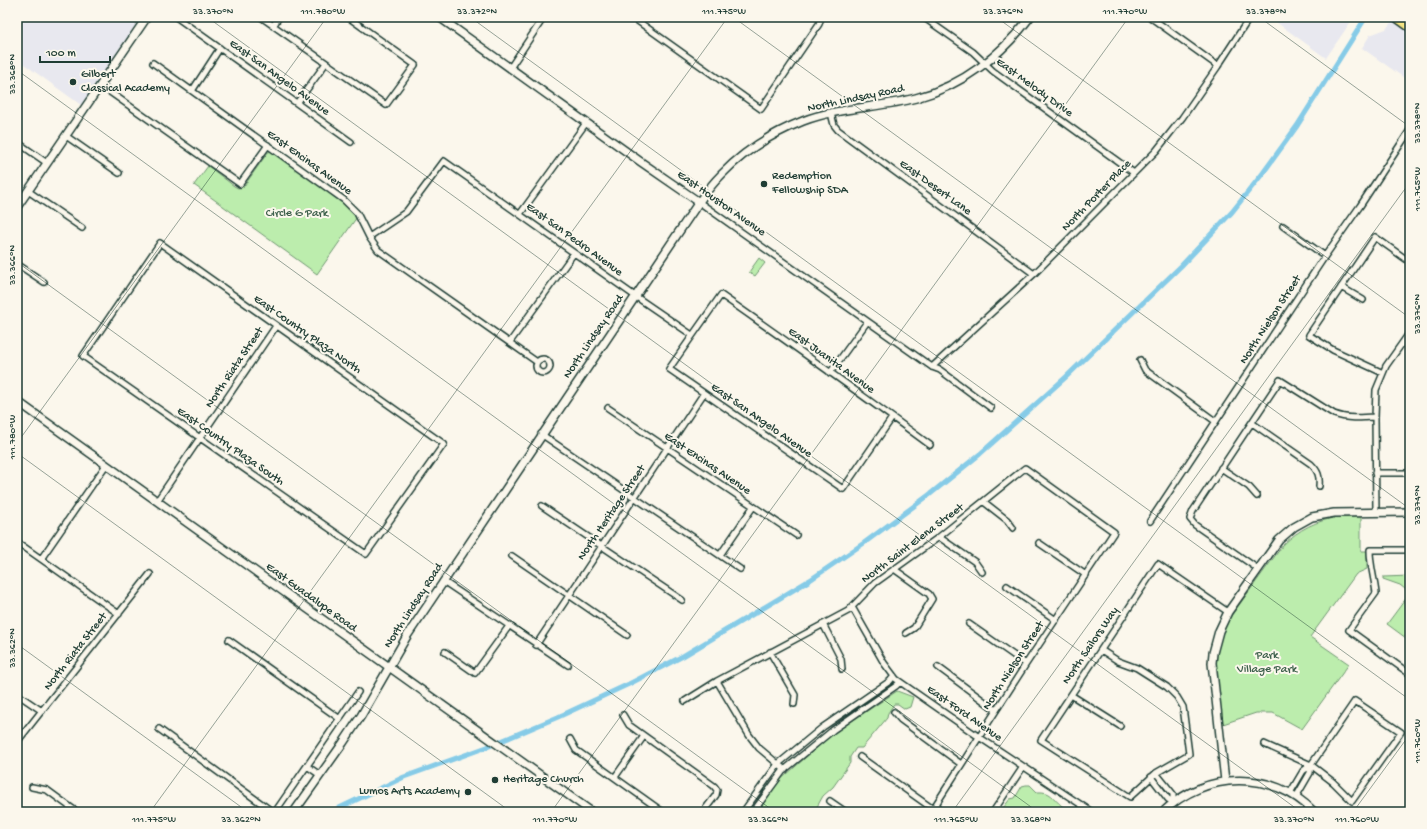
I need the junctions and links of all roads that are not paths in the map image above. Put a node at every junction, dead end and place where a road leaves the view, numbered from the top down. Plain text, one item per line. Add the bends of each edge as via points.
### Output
1 (147, 17) edge
2 (176, 17) edge
3 (261, 17) edge
4 (279, 17) edge
5 (348, 17) edge
6 (439, 17) edge
7 (544, 17) edge
8 (632, 17) edge
9 (821, 17) edge
10 (923, 17) edge
11 (1030, 17) edge
12 (1150, 17) edge
13 (1250, 17) edge
14 (1396, 17) edge
15 (355, 19) edge
16 (273, 26) junction
17 (1410, 27) edge
18 (220, 48) junction
19 (153, 63) dead end
20 (326, 63) junction
21 (984, 64) junction
22 (1218, 66) junction
23 (510, 68) junction
24 (100, 85) junction
25 (192, 91) junction
26 (297, 103) junction
27 (831, 114) junction
28 (586, 123) junction
29 (1410, 130) edge
30 (66, 136) junction
31 (17, 142) edge
32 (351, 142) dead end
33 (268, 145) junction
34 (47, 163) junction
35 (119, 173) dead end
36 (1134, 173) junction
37 (28, 191) junction
38 (699, 202) junction
39 (17, 207) edge
40 (520, 214) junction
41 (1284, 226) dead end
42 (82, 228) dead end
43 (369, 237) junction
44 (574, 253) junction
45 (1325, 256) junction
46 (1410, 262) edge
47 (17, 264) edge
48 (1034, 274) junction
49 (44, 282) dead end
50 (1341, 286) junction
51 (635, 296) junction
52 (1363, 300) dead end
53 (867, 322) junction
54 (276, 326) junction
55 (1410, 332) edge
56 (692, 335) junction
57 (510, 342) junction
58 (83, 356) joint
59 (1140, 360) dead end
60 (537, 362) dead end
61 (932, 367) junction
62 (830, 373) junction
63 (1383, 373) junction
64 (704, 393) junction
65 (17, 402) edge
66 (608, 408) dead end
67 (991, 408) dead end
68 (1375, 417) junction
69 (892, 418) junction
70 (1215, 421) junction
71 (1252, 423) junction
72 (542, 434) junction
73 (200, 438) junction
74 (930, 445) dead end
75 (667, 449) junction
76 (106, 465) junction
77 (1221, 468) junction
78 (1375, 473) junction
79 (1410, 473) edge
80 (1319, 486) dead end
81 (1257, 496) dead end
82 (634, 497) junction
83 (156, 501) junction
84 (984, 502) junction
85 (542, 506) dead end
86 (753, 507) junction
87 (1376, 512) junction
88 (1410, 512) edge
89 (1150, 522) dead end
90 (1013, 528) dead end
91 (1114, 532) joint
92 (796, 535) dead end
93 (939, 537) junction
94 (17, 542) edge
95 (1039, 543) dead end
96 (602, 546) junction
97 (1410, 550) edge
98 (366, 554) joint
99 (720, 555) junction
100 (512, 556) dead end
101 (41, 559) junction
102 (740, 569) dead end
103 (894, 569) junction
104 (1258, 569) junction
105 (982, 572) dead end
106 (150, 574) dead end
107 (1086, 575) junction
108 (443, 581) junction
109 (1008, 586) dead end
110 (569, 595) junction
111 (682, 600) dead end
112 (852, 608) junction
113 (1228, 612) junction
114 (119, 614) junction
115 (1056, 620) junction
116 (823, 624) junction
117 (969, 624) dead end
118 (509, 626) junction
119 (906, 633) dead end
120 (627, 635) dead end
121 (230, 640) dead end
122 (536, 645) junction
123 (1101, 650) junction
124 (445, 652) dead end
125 (770, 652) junction
126 (1026, 664) junction
127 (568, 666) dead end
128 (389, 667) junction
129 (938, 667) dead end
130 (842, 669) dead end
131 (1410, 674) edge
132 (894, 676) junction
133 (718, 681) junction
134 (900, 682) junction
135 (358, 692) dead end
136 (17, 694) edge
137 (1071, 695) junction
138 (685, 701) dead end
139 (794, 704) dead end
140 (996, 710) junction
141 (42, 711) junction
142 (894, 712) dead end
143 (624, 715) dead end
144 (340, 719) junction
145 (1120, 726) dead end
146 (159, 729) dead end
147 (644, 736) junction
148 (979, 737) junction
149 (570, 739) dead end
150 (17, 742) edge
151 (1264, 744) dead end
152 (860, 757) dead end
153 (778, 764) junction
154 (961, 764) junction
155 (1311, 765) junction
156 (307, 766) junction
157 (1023, 767) junction
158 (784, 770) junction
159 (1156, 773) junction
160 (320, 775) junction
161 (615, 777) junction
162 (1151, 778) junction
163 (1225, 781) junction
164 (32, 787) dead end
165 (1293, 795) junction
166 (830, 801) dead end
167 (1173, 802) junction
168 (747, 807) junction
169 (705, 810) edge
170 (932, 811) edge
171 (77, 812) edge
172 (274, 812) edge
173 (294, 812) edge
174 (592, 812) edge
175 (663, 812) edge
176 (713, 812) edge
177 (743, 812) edge
178 (753, 812) edge
179 (846, 812) edge
180 (993, 812) edge
181 (1092, 812) edge
182 (1163, 812) edge
183 (1314, 812) edge

1 - 24 main road
2 - 18 street, East San Angelo Avenue
3 - 16 street
4 - 16 street
5 - 15 street
6 - 23 main road, East Houston Avenue
7 - 23 street
8 - 9 street via 761,109 819,24
10 - 21 street, East Melody Drive via 973,52
11 - 21 main road, North Lindsay Road via 1017,35
12 - 22 street
13 - 22 street, North Porter Place
14 - 17 main road
15 - 20 street via 415,65 386,105
16 - 20 street
18 - 25 street
18 - 26 street, East San Angelo Avenue
19 - 25 street, East Encinas Avenue
20 - 26 street
21 - 27 main road, North Lindsay Road via 954,83 916,98
21 - 36 street, East Melody Drive
22 - 36 street, North Porter Place via 1182,118 1156,151
23 - 28 main road, East Houston Avenue
24 - 30 main road
24 - 33 street via 240,184
25 - 33 street, East Encinas Avenue
26 - 32 street, East San Angelo Avenue
27 - 38 main road, North Lindsay Road via 804,121 760,142 722,173
27 - 48 street, East Desert Lane via 838,130
28 - 38 main road, East Houston Avenue
28 - 40 street
29 - 45 street, North Nielson Street
30 - 34 main road
30 - 35 street
31 - 34 street
33 - 43 street, East Encinas Avenue via 344,200 357,213
34 - 37 main road
36 - 48 street, North Porter Place
37 - 39 main road
37 - 42 street
38 - 51 main road, North Lindsay Road
38 - 53 street, East Houston Avenue
40 - 43 street, East San Pedro Avenue via 444,161 406,212
40 - 44 street, East San Pedro Avenue
41 - 45 street
43 - 57 street, East Encinas Avenue via 378,250
44 - 51 street, East San Pedro Avenue
44 - 57 street
45 - 70 street, North Nielson Street
46 - 50 street via 1375,238
47 - 49 street
48 - 61 street, North Porter Place
50 - 52 street
50 - 63 street via 1309,335 1333,350
51 - 56 street, East San Pedro Avenue
51 - 72 main road, North Lindsay Road
53 - 61 street, East Houston Avenue
53 - 62 street
54 - 58 street, East Country Plaza North via 160,243
54 - 73 street, North Riata Street
54 - 98 street, East Country Plaza North via 444,444
55 - 63 street
56 - 62 street, East Juanita Avenue via 721,294
56 - 64 street, East San Angelo Avenue via 669,369
57 - 60 street, East Encinas Avenue
58 - 73 street, East Country Plaza South
59 - 70 street via 1145,370
61 - 67 street, East Houston Avenue via 940,370
62 - 69 street, East Juanita Avenue
63 - 68 street via 1376,390
64 - 69 street, East San Angelo Avenue via 843,489
64 - 75 street, North Heritage Street
65 - 76 main road, East Guadalupe Road
66 - 75 street, East Encinas Avenue
68 - 71 street via 1350,418 1334,414 1280,380
68 - 78 street
69 - 74 street, East Juanita Avenue
70 - 89 street, North Nielson Street
71 - 77 street
71 - 80 street via 1311,464 1320,477
72 - 82 street
72 - 108 main road, North Lindsay Road
73 - 83 street, North Riata Street
73 - 98 street, East Country Plaza South
75 - 82 street, North Heritage Street
75 - 86 street, East Encinas Avenue
76 - 83 main road, East Guadalupe Road
76 - 101 street
77 - 81 street via 1249,487
77 - 104 street via 1190,519
78 - 79 street
78 - 87 street
82 - 96 street, North Heritage Street
82 - 99 street
83 - 128 main road, East Guadalupe Road
84 - 90 street
84 - 91 street, North Saint Elena Street via 1025,468
84 - 93 street, North Saint Elena Street
85 - 96 street
86 - 92 street, East Encinas Avenue
86 - 99 street
87 - 88 main road
87 - 104 main road via 1334,513 1312,518 1280,540
91 - 107 street, North Nielson Street
93 - 103 street, North Saint Elena Street
93 - 105 street via 975,562
94 - 101 street
95 - 107 street
96 - 110 street, North Heritage Street
96 - 111 street
97 - 131 street via 1370,550 1370,565 1376,593 1349,630
99 - 102 street
100 - 110 street
101 - 114 street
103 - 112 street, North Saint Elena Street via 875,583
103 - 119 street via 929,594 932,599 914,628
104 - 113 main road
106 - 114 street, North Riata Street
107 - 115 street, North Nielson Street
108 - 118 street
108 - 128 main road, North Lindsay Road via 406,636
109 - 115 street
110 - 120 street
110 - 122 street, North Heritage Street
112 - 116 street, North Saint Elena Street
112 - 132 street, East Ford Avenue
113 - 123 street, North Sailors Way via 1158,564
113 - 163 main road via 1222,623 1212,663
114 - 141 street, North Riata Street
115 - 126 street, North Nielson Street
116 - 125 street, North Saint Elena Street
116 - 130 street via 841,659
117 - 126 street
118 - 122 street
118 - 124 street via 475,673
121 - 144 street
122 - 127 street
123 - 137 street, North Sailors Way
123 - 159 street via 1167,687 1183,707 1189,754
125 - 133 street, North Saint Elena Street
125 - 139 street via 795,695
126 - 140 street, North Nielson Street
128 - 160 main road, North Lindsay Road via 361,716
128 - 174 main road, East Guadalupe Road
129 - 140 street
132 - 134 street, East Ford Avenue
132 - 153 street via 823,727
133 - 138 street, North Saint Elena Street
133 - 153 street via 749,735 759,748
134 - 148 street, East Ford Avenue
134 - 158 street via 833,730
135 - 144 street
136 - 141 street
137 - 145 street
137 - 162 street, North Sailors Way via 1041,740 1130,797
140 - 148 street, North Nielson Street
141 - 150 street, North Riata Street
142 - 154 street via 901,720
143 - 147 street via 629,725
144 - 156 street
146 - 172 street
147 - 161 street
147 - 169 street via 714,786 717,790 716,795
148 - 154 street, North Nielson Street
148 - 157 street, East Ford Avenue
149 - 161 street via 576,750
151 - 155 street
152 - 170 street
153 - 158 street
153 - 168 street
154 - 170 street, North Nielson Street
155 - 155 street via 1356,702 1401,732 1352,801
155 - 165 street via 1310,773
156 - 160 street
156 - 172 street
157 - 180 street
157 - 181 street, East Ford Avenue
158 - 178 street
159 - 162 street
159 - 167 street via 1172,794
160 - 173 main road, North Lindsay Road
161 - 175 street
162 - 167 street
163 - 165 main road via 1255,780
163 - 167 main road via 1204,787
164 - 171 street via 47,790
165 - 183 main road
166 - 179 street
167 - 182 main road
168 - 177 street
168 - 178 street
169 - 176 street

